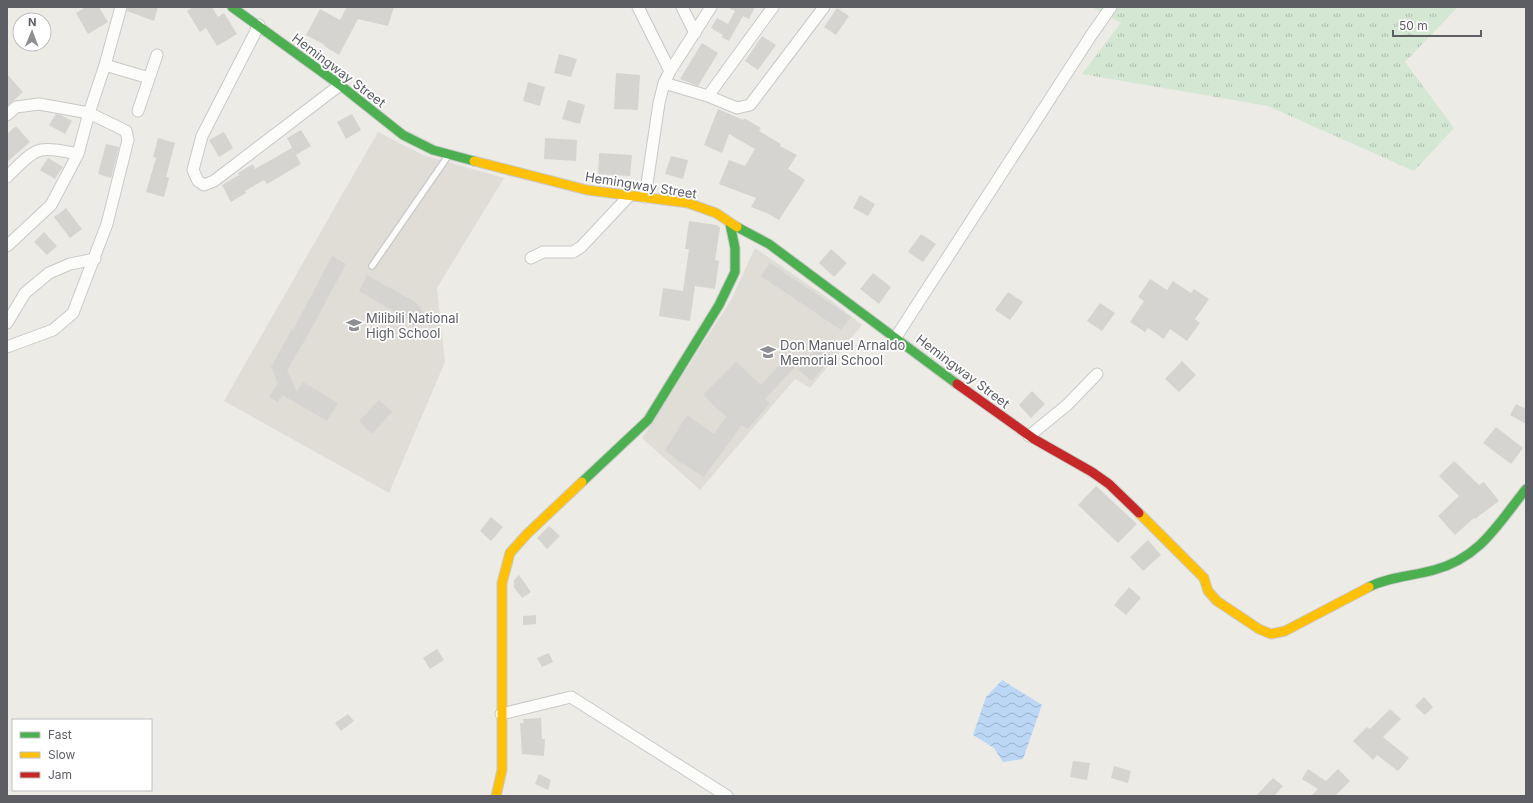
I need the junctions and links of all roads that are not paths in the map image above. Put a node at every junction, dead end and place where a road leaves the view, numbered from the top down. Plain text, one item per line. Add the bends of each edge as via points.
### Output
1 (121, 7) edge
2 (232, 7) edge
3 (638, 7) edge
4 (682, 7) edge
5 (711, 7) edge
6 (773, 7) edge
7 (824, 7) edge
8 (1111, 7) edge
9 (259, 25) junction
10 (696, 33) junction
11 (157, 55) dead end
12 (105, 65) junction
13 (670, 71) junction
14 (149, 78) junction
15 (664, 83) junction
16 (340, 86) junction
17 (708, 96) junction
18 (138, 111) dead end
19 (89, 112) junction
20 (7, 115) edge
21 (78, 154) junction
22 (450, 154) junction
23 (7, 177) edge
24 (629, 196) junction
25 (645, 197) junction
26 (730, 224) junction
27 (7, 246) edge
28 (531, 258) dead end
29 (94, 259) junction
30 (372, 266) dead end
31 (7, 323) edge
32 (896, 337) junction
33 (7, 347) edge
34 (1097, 374) dead end
35 (1029, 436) junction
36 (1526, 490) edge
37 (501, 714) junction
38 (496, 796) edge
39 (727, 796) edge

1 - 12 street
2 - 9 main road, Hemingway Street
3 - 13 street
4 - 10 street
5 - 10 street
6 - 17 street
7 - 17 street via 750,105 737,108
8 - 32 street
9 - 16 main road, Hemingway Street
9 - 16 street via 202,136 193,170 198,181 204,185 214,181
10 - 13 street
11 - 14 street
12 - 14 street
12 - 19 street
13 - 15 street
14 - 18 street
15 - 17 street
15 - 25 street
16 - 22 main road, Hemingway Street via 403,135 433,150
19 - 20 street via 39,104 16,107
19 - 21 street
19 - 29 street via 126,131 128,140 107,224
21 - 23 street via 40,150
21 - 27 street via 51,205
22 - 24 main road, Hemingway Street via 587,190
22 - 30 lane
24 - 25 main road, Hemingway Street
24 - 28 street via 581,247 573,252 543,252
25 - 26 main road, Hemingway Street via 688,203 716,213
26 - 32 main road, Hemingway Street via 769,244
26 - 37 main road via 735,248 735,272 719,305 648,420 510,553 502,583
29 - 31 street via 70,264 49,273 25,292
29 - 33 street via 73,313 53,330
32 - 35 main road, Hemingway Street
34 - 35 street via 1067,406
35 - 36 main road, Hemingway Street via 1109,484 1194,567 1204,578 1208,591 1217,602 1271,634 1284,631 1373,585 1435,570 1463,559 1484,543
37 - 38 main road via 502,770
37 - 39 street via 571,697

